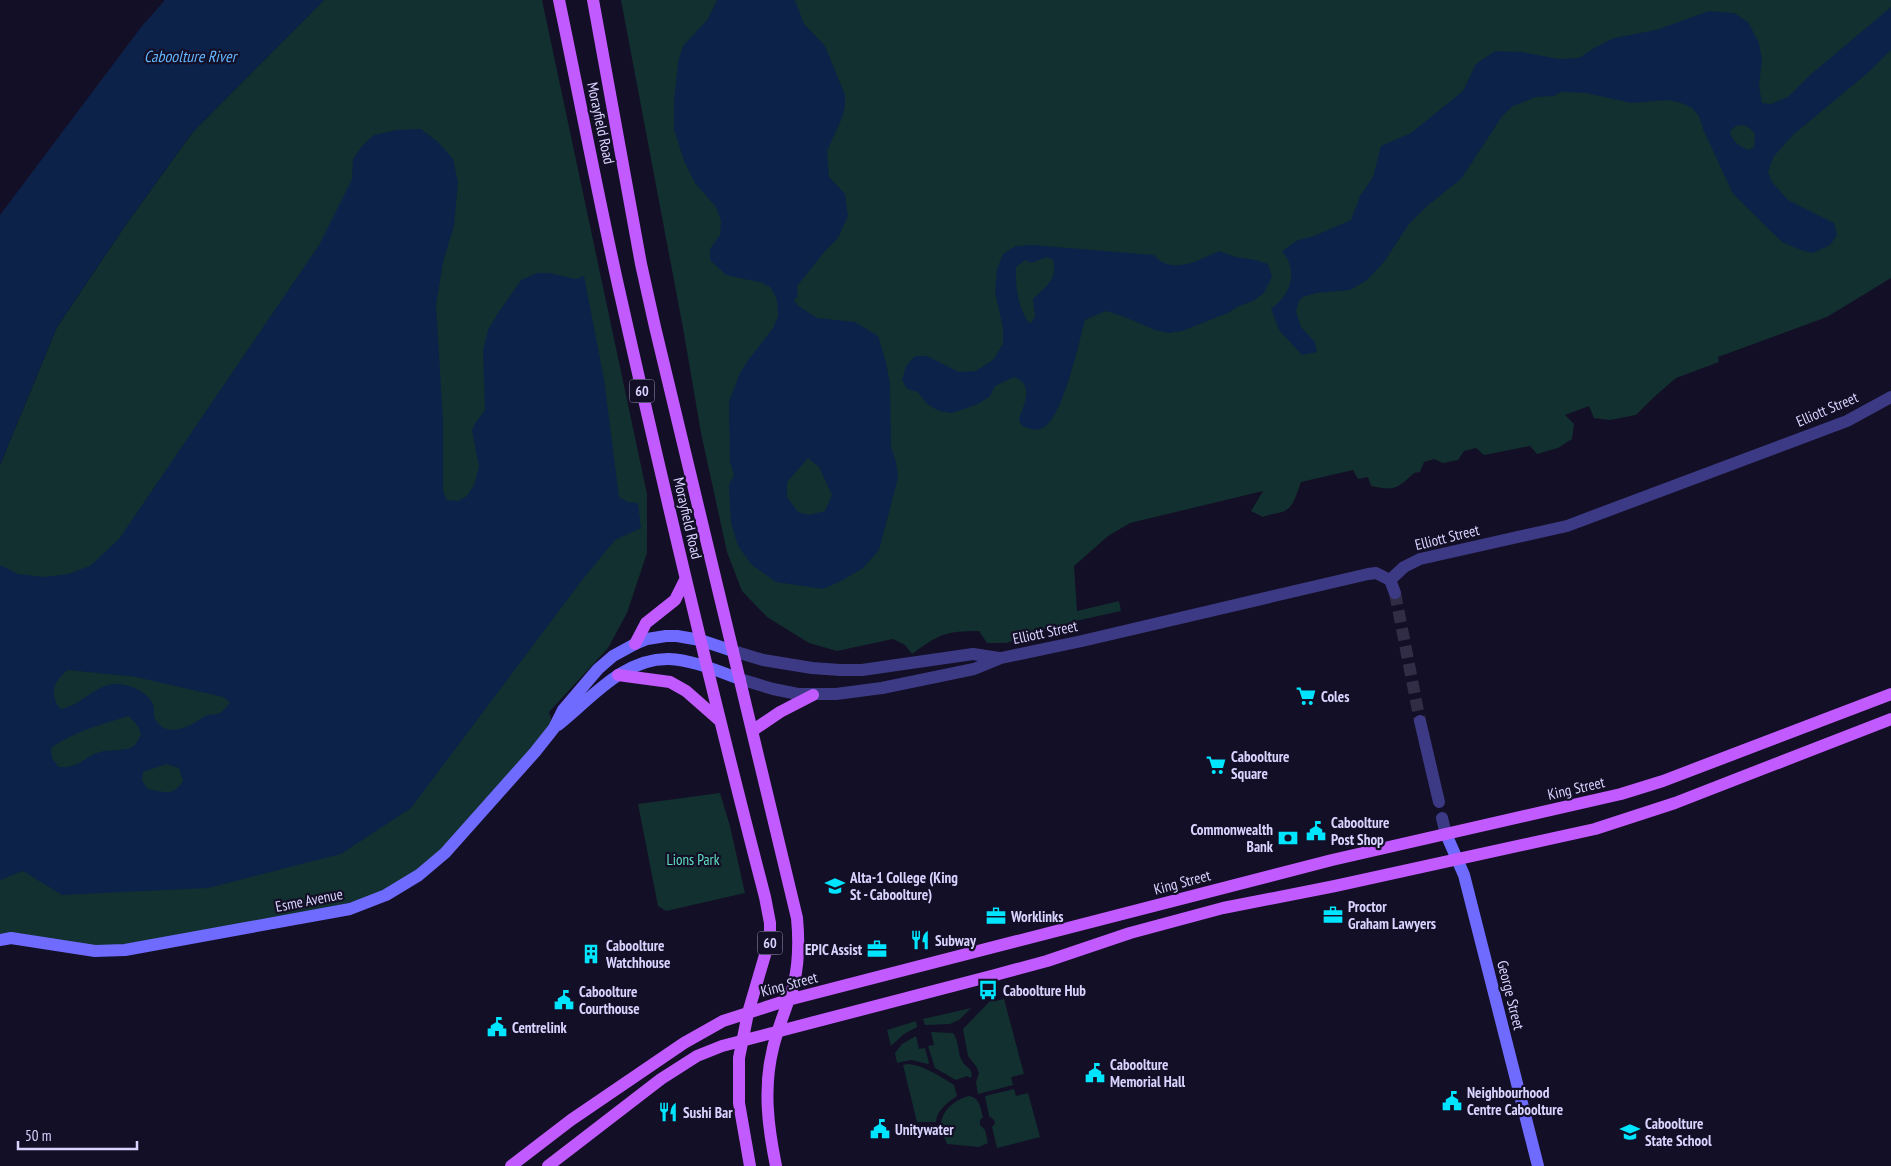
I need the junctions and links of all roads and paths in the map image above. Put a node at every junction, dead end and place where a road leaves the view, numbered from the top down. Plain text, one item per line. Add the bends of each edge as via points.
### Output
1 (559, 0) edge
2 (593, 0) edge
3 (1891, 398) edge
4 (686, 580) junction
5 (1390, 580) junction
6 (1395, 593) tunnel mouth
7 (700, 640) junction
8 (635, 644) junction
9 (733, 650) junction
10 (1001, 658) junction
11 (707, 668) junction
12 (618, 675) junction
13 (740, 679) junction
14 (1891, 694) edge
15 (814, 695) junction
16 (1891, 719) edge
17 (719, 720) junction
18 (1420, 721) tunnel mouth
19 (554, 728) junction
20 (752, 730) junction
21 (1438, 802) dead end
22 (1442, 818) dead end
23 (1446, 834) junction
24 (1458, 859) junction
25 (0, 940) edge
26 (788, 1000) junction
27 (748, 1013) junction
28 (778, 1030) junction
29 (743, 1040) junction
30 (512, 1166) edge
31 (548, 1166) edge
32 (750, 1166) edge
33 (776, 1166) edge
34 (1538, 1166) edge

1 - 4 main road, Morayfield Road / 60 via 618,283
2 - 9 main road, Morayfield Road / 60 via 641,264
3 - 5 street, Elliott Street via 1847,421 1567,526 1420,559 1404,567
4 - 7 main road, Morayfield Road / 60
4 - 8 main road via 675,600 646,623
5 - 6 street
5 - 10 street, Elliott Street via 1376,573 1368,574
7 - 8 street, Esme Avenue via 666,636
7 - 9 street, Esme Avenue
7 - 11 main road, Morayfield Road / 60
8 - 19 street, Esme Avenue via 613,656 598,670 563,710
9 - 10 street, Elliott Street via 764,660 840,670 862,670 973,654
9 - 13 main road, Morayfield Road / 60
10 - 15 street, Elliott Street via 974,669 882,688
11 - 12 street, Esme Avenue via 657,660
11 - 13 street, Esme Avenue
11 - 17 main road, Morayfield Road / 60
12 - 17 main road via 670,682 686,691
12 - 19 street, Esme Avenue
13 - 15 street, Elliott Street via 773,689
13 - 20 main road, Morayfield Road / 60
14 - 23 main road, King Street via 1640,788
15 - 20 main road
16 - 24 main road via 1634,818
17 - 27 main road, Morayfield Road / 60 via 765,897 770,928 770,942
18 - 21 street
19 - 25 street, Esme Avenue via 445,853 419,875 386,895 350,909 125,950 95,951 11,938
20 - 26 main road, Morayfield Road / 60 via 797,918 798,960
22 - 23 street
23 - 24 street, George Street
23 - 26 main road, King Street via 1332,860
24 - 28 main road via 1223,908 1122,935 1047,961
24 - 34 street, George Street
26 - 27 main road, King Street
26 - 28 main road, Morayfield Road / 60
27 - 29 main road, Morayfield Road / 60
27 - 30 main road, King Street via 723,1021 684,1043 571,1120
28 - 29 main road
28 - 33 main road, 60 via 767,1089 768,1122
29 - 31 main road via 709,1051 680,1067
29 - 32 main road, 60 via 739,1103

